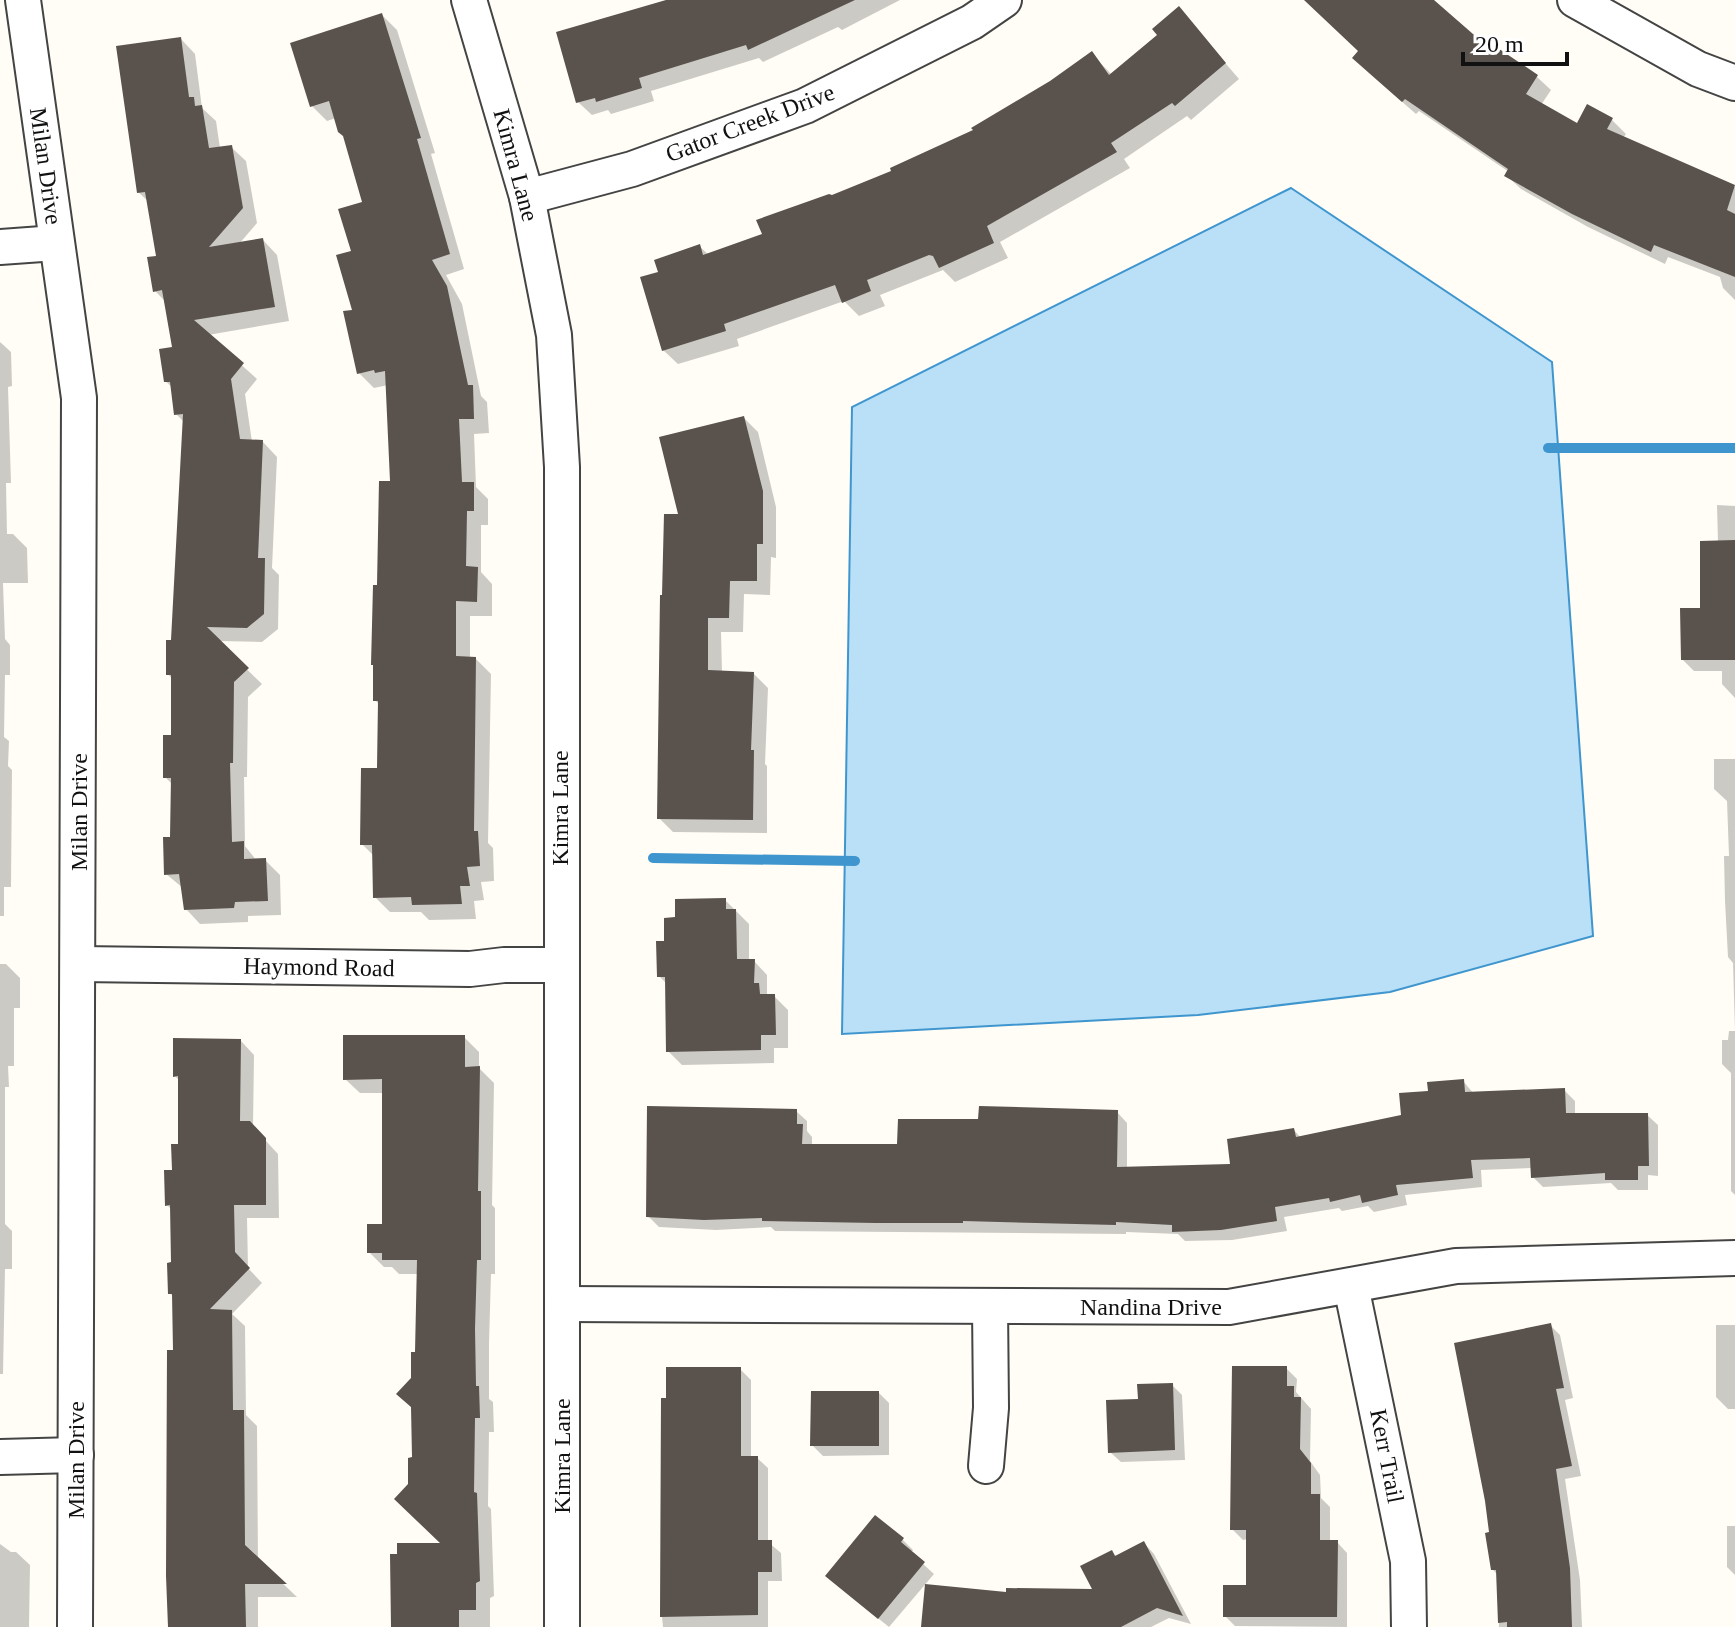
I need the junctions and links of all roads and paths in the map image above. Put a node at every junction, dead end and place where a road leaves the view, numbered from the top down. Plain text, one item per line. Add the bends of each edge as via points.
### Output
1 (23, 0) edge
2 (469, 0) edge
3 (1004, 0) edge
4 (1575, 0) edge
5 (1735, 83) edge
6 (527, 197) junction
7 (56, 243) junction
8 (0, 247) edge
9 (79, 964) junction
10 (560, 965) junction
11 (1735, 1258) edge
12 (1351, 1286) junction
13 (563, 1304) junction
14 (990, 1306) junction
15 (76, 1455) junction
16 (0, 1457) edge
17 (986, 1466) dead end
18 (75, 1627) edge
19 (562, 1627) edge
20 (1409, 1627) edge

1 - 7 street, Milan Drive
2 - 6 street, Kimra Lane
3 - 6 street, Gator Creek Drive via 972,22 805,106 632,169
4 - 5 street via 1698,69
6 - 10 street, Kimra Lane via 554,335 562,467
7 - 8 street
7 - 9 street, Milan Drive via 79,398
9 - 10 street, Haymond Road via 470,969
9 - 15 street, Milan Drive
10 - 13 street, Kimra Lane
11 - 12 street, Nandina Drive via 1456,1266
12 - 14 street, Nandina Drive via 1229,1307
12 - 20 street, Kerr Trail via 1408,1561
13 - 14 street, Nandina Drive
13 - 19 street, Kimra Lane
14 - 17 street
15 - 16 street
15 - 18 street, Milan Drive

